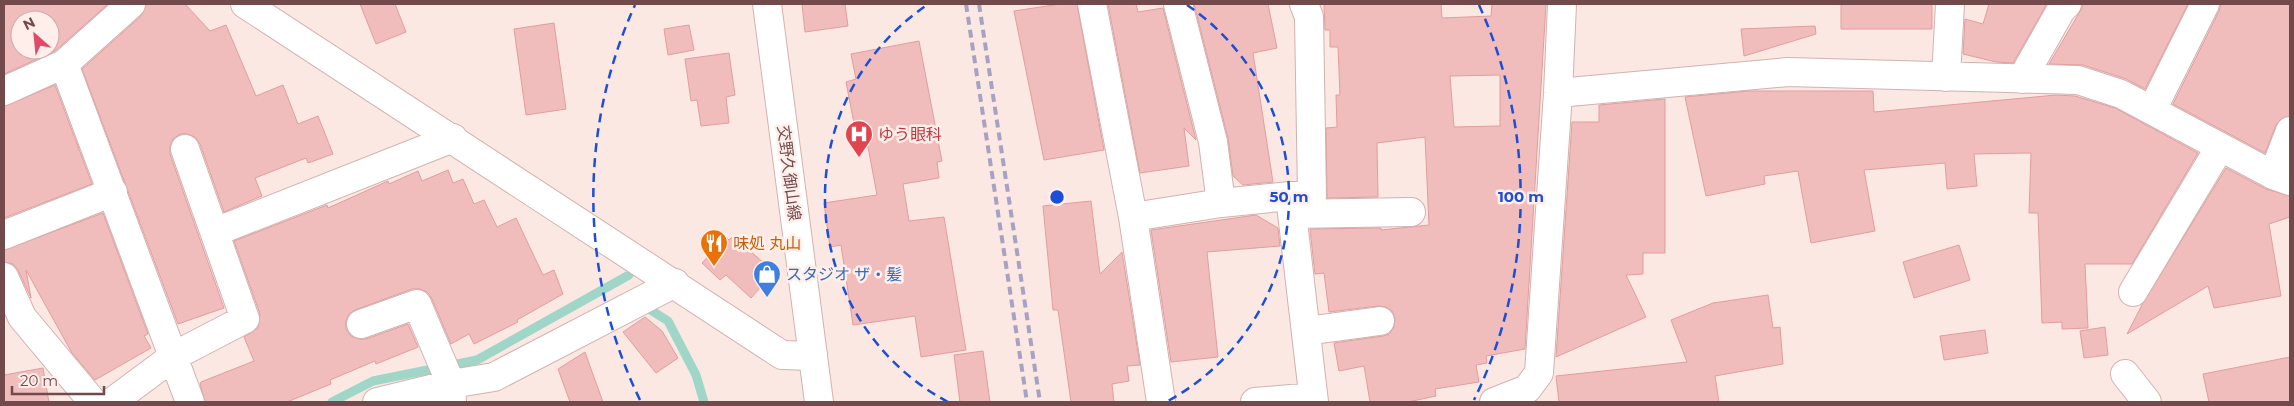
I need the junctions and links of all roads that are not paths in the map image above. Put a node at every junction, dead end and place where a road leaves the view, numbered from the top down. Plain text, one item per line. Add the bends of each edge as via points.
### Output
1 (131, 4) edge
2 (245, 4) edge
3 (767, 4) edge
4 (1092, 4) edge
5 (1178, 4) edge
6 (1304, 4) edge
7 (1562, 4) edge
8 (1950, 4) edge
9 (2068, 4) edge
10 (2205, 4) edge
11 (64, 64) junction
12 (1946, 77) junction
13 (2022, 79) junction
14 (4, 91) edge
15 (1558, 93) junction
16 (2152, 110) junction
17 (2290, 131) edge
18 (453, 138) junction
19 (2220, 146) junction
20 (185, 149) dead end
21 (2282, 178) edge
22 (113, 192) junction
23 (1221, 204) junction
24 (1291, 205) junction
25 (1411, 212) dead end
26 (1134, 217) junction
27 (214, 232) junction
28 (4, 235) edge
29 (4, 277) edge
30 (674, 283) junction
31 (2133, 292) dead end
32 (1380, 321) dead end
33 (361, 324) dead end
34 (1306, 331) junction
35 (174, 356) junction
36 (813, 356) junction
37 (2125, 374) dead end
38 (446, 376) edge
39 (1314, 399) edge
40 (93, 402) edge
41 (112, 402) edge
42 (190, 402) edge
43 (377, 402) edge
44 (820, 402) edge
45 (1160, 402) edge
46 (1255, 402) edge
47 (1494, 402) edge
48 (2147, 402) edge

1 - 11 street
2 - 18 street
3 - 36 street, 交野久御山線
4 - 26 street
5 - 23 street via 1213,142
6 - 24 street via 1309,17 1312,196
7 - 15 street
8 - 12 street
9 - 13 street via 2061,10
10 - 16 street
11 - 14 street
11 - 22 street
12 - 13 street
12 - 15 street via 1788,72
13 - 16 street via 2078,80 2121,94
15 - 47 street via 1538,373 1527,389
16 - 19 street
17 - 21 street
18 - 27 street
18 - 30 street
19 - 21 street
19 - 31 street
20 - 27 street
22 - 28 street
22 - 35 street
23 - 24 street
23 - 26 street
24 - 25 street
24 - 34 street
26 - 45 street
27 - 35 street via 245,319
29 - 40 street via 22,317
30 - 36 street via 782,354
30 - 38 street via 494,377
32 - 34 street
33 - 38 street via 417,304
34 - 39 street
35 - 41 street
35 - 42 street
36 - 44 street, 交野久御山線
37 - 48 street
38 - 43 street
39 - 46 street

